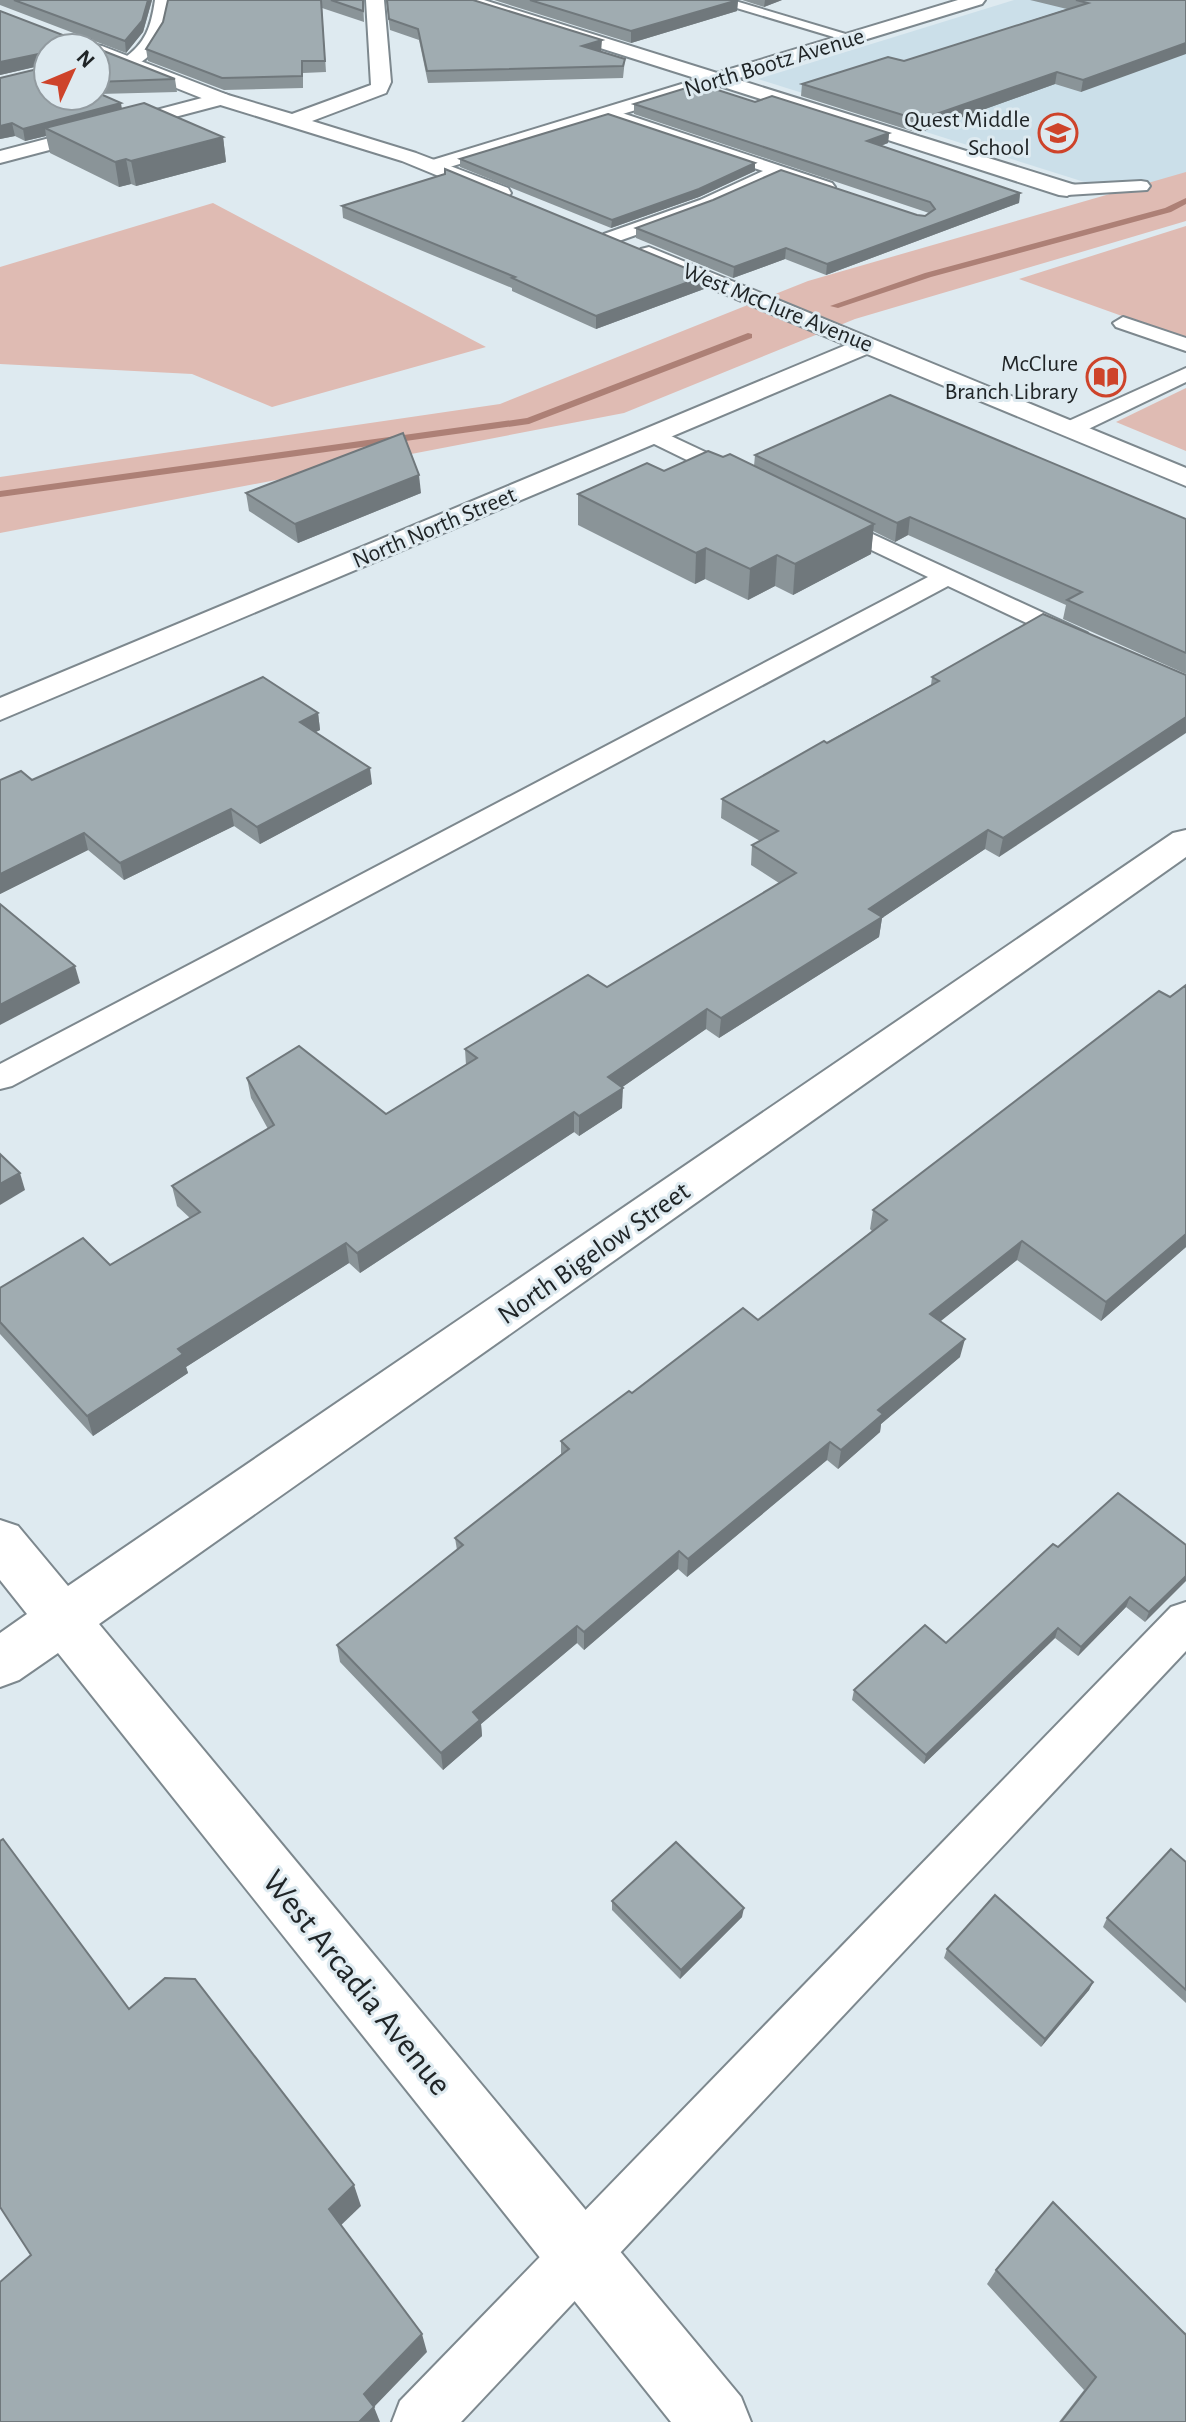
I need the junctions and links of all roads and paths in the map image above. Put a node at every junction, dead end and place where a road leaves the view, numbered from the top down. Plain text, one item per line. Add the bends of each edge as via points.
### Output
1 (162, 0) edge
2 (375, 0) edge
3 (467, 0) edge
4 (717, 0) edge
5 (968, 1) edge
6 (852, 38) junction
7 (112, 53) edge
8 (112, 58) edge
9 (717, 80) junction
10 (221, 99) junction
11 (607, 113) junction
12 (295, 120) junction
13 (0, 157) edge
14 (433, 166) junction
15 (779, 171) junction
16 (1141, 186) dead end
17 (1067, 190) joint
18 (836, 191) edge
19 (520, 201) edge
20 (587, 229) edge
21 (610, 238) junction
22 (1123, 323) dead end
23 (869, 344) junction
24 (1186, 345) edge
25 (1186, 374) edge
26 (1070, 429) junction
27 (654, 435) junction
28 (1186, 478) edge
29 (764, 489) edge
30 (806, 510) edge
31 (944, 578) junction
32 (1101, 648) edge
33 (0, 710) edge
34 (1186, 841) edge
35 (0, 1078) edge
36 (0, 1542) edge
37 (62, 1619) junction
38 (1186, 1621) edge
39 (0, 1663) edge
40 (579, 2253) junction
41 (421, 2422) edge
42 (716, 2422) edge

1 - 7 lane via 156,35 145,52
2 - 12 street via 379,89
3 - 9 street
4 - 6 lane
5 - 6 street, North Bootz Avenue
6 - 9 street, North Bootz Avenue
8 - 10 street
9 - 11 street, North Bootz Avenue
9 - 17 street
10 - 12 street
10 - 13 street
11 - 14 street, North Bootz Avenue
11 - 15 lane
12 - 14 street
14 - 19 street
15 - 18 lane
15 - 21 lane
16 - 17 lane
20 - 21 street, West McClure Avenue
21 - 23 street, West McClure Avenue
22 - 24 lane
23 - 26 street, West McClure Avenue
23 - 27 street, North North Street
25 - 26 lane
26 - 28 street, West McClure Avenue
27 - 29 lane
27 - 33 street, North North Street
30 - 31 lane
31 - 32 lane
31 - 35 lane
34 - 37 street, North Bigelow Street
36 - 37 street, West Arcadia Avenue
37 - 39 street, North Bigelow Street
37 - 40 street, West Arcadia Avenue
38 - 40 lane
40 - 41 lane
40 - 42 street, West Arcadia Avenue

